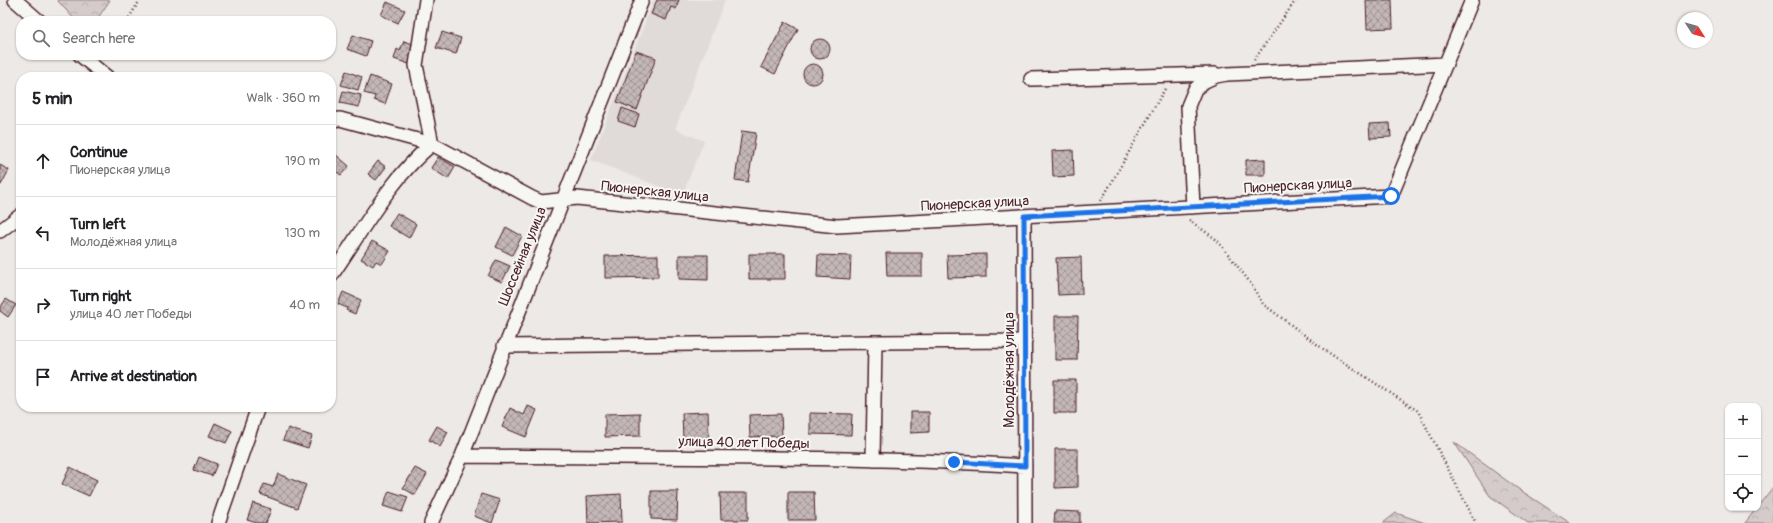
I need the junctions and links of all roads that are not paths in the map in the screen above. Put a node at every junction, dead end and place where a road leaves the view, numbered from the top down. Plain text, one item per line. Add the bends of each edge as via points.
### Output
1 (15, 0) edge
2 (426, 0) edge
3 (642, 0) edge
4 (1472, 0) edge
5 (33, 16) edge
6 (86, 60) edge
7 (1446, 64) junction
8 (101, 72) edge
9 (1227, 74) junction
10 (1031, 80) dead end
11 (336, 119) edge
12 (432, 144) junction
13 (561, 201) junction
14 (1193, 207) junction
15 (1024, 216) junction
16 (16, 219) edge
17 (0, 231) edge
18 (336, 269) edge
19 (1025, 341) junction
20 (875, 342) junction
21 (504, 346) junction
22 (256, 412) edge
23 (462, 456) junction
24 (873, 460) junction
25 (1025, 466) junction
26 (218, 523) edge
27 (431, 523) edge
28 (1025, 523) edge

1 - 5 street
2 - 12 street via 416,65
3 - 13 street, Шоссейная улица
4 - 7 street
6 - 8 street
7 - 9 street
7 - 14 street, Пионерская улица via 1391,196
9 - 10 street
9 - 14 street via 1205,81 1195,89 1188,106
11 - 12 street, Пионерская улица
12 - 13 street, Пионерская улица via 541,202
12 - 18 street via 414,159 397,180
13 - 15 street, Пионерская улица via 577,198 837,226
13 - 21 street, Шоссейная улица
14 - 15 street, Пионерская улица
15 - 19 street, Молодёжная улица
16 - 17 street
19 - 20 street
19 - 25 street, Молодёжная улица
20 - 21 street
20 - 24 street
21 - 23 street, Шоссейная улица
22 - 26 street
23 - 24 street, улица 40 лет Победы
23 - 27 street, Шоссейная улица
24 - 25 street, улица 40 лет Победы
25 - 28 street, Молодёжная улица

